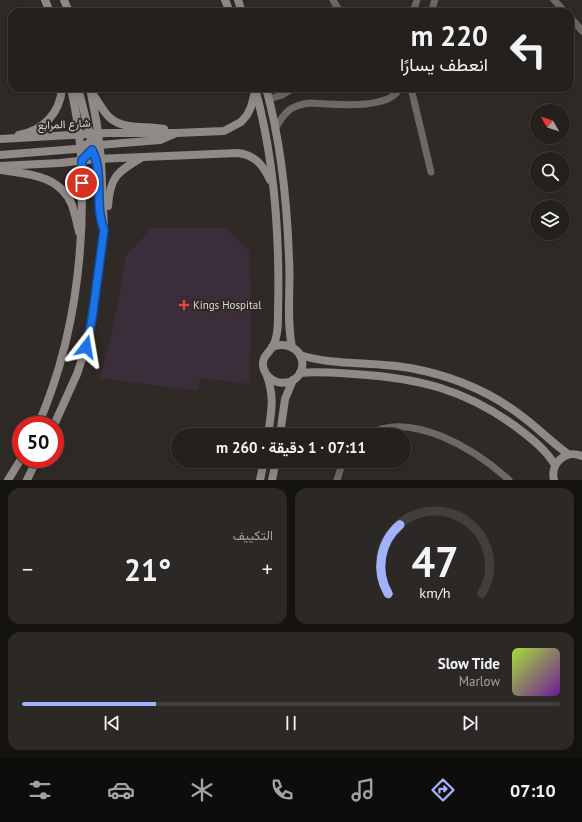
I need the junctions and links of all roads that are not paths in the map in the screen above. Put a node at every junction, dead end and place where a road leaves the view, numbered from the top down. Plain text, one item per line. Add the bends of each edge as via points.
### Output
1 (554, 0) edge
2 (561, 8) edge
3 (574, 22) edge
4 (582, 31) edge
5 (61, 92) edge
6 (72, 92) edge
7 (79, 92) edge
8 (90, 92) edge
9 (91, 92) edge
10 (254, 92) edge
11 (256, 92) edge
12 (267, 92) edge
13 (287, 92) edge
14 (398, 92) edge
15 (412, 92) edge
16 (269, 99) junction
17 (275, 129) junction
18 (98, 133) junction
19 (176, 133) junction
20 (79, 135) junction
21 (0, 138) edge
22 (93, 144) junction
23 (80, 148) junction
24 (0, 155) edge
25 (142, 158) junction
26 (98, 159) junction
27 (82, 160) junction
28 (0, 166) edge
29 (0, 170) edge
30 (431, 172) dead end
31 (273, 188) junction
32 (104, 230) junction
33 (81, 240) junction
34 (272, 347) junction
35 (292, 347) junction
36 (300, 355) junction
37 (300, 373) junction
38 (267, 376) junction
39 (293, 380) junction
40 (42, 416) edge
41 (58, 416) edge
42 (269, 428) edge
43 (281, 428) edge
44 (385, 428) edge
45 (568, 454) junction
46 (582, 456) edge
47 (555, 465) junction
48 (15, 468) edge
49 (33, 468) edge
50 (263, 468) edge
51 (275, 468) edge
52 (341, 468) edge
53 (8, 480) edge
54 (27, 480) edge
55 (260, 480) edge
56 (272, 480) edge
57 (337, 480) edge
58 (340, 480) edge
59 (509, 480) edge
60 (554, 480) edge

1 - 2 street
3 - 4 street
5 - 21 street via 59,105 43,125 25,134
6 - 20 street
7 - 22 street
8 - 18 street
9 - 19 street via 116,122
10 - 19 street via 247,115 234,127 219,131
11 - 31 street via 267,137
12 - 16 street
13 - 16 street
14 - 17 street via 386,100 362,104 302,104 284,114
15 - 30 street
16 - 17 street
17 - 35 street via 288,227
18 - 19 street
18 - 22 street, شارع المرابع
18 - 22 street, شارع المرابع
19 - 22 street via 160,140
20 - 21 street, شارع المرابع
20 - 22 street, شارع المرابع
20 - 23 street
22 - 23 street
22 - 26 street, شارع المرابع
22 - 27 street
23 - 24 street via 69,151
23 - 27 street
25 - 26 street
25 - 31 street via 244,153 263,166
25 - 32 street via 120,172 112,183
26 - 27 street
26 - 32 street, شارع المرابع
27 - 28 street
27 - 33 street
29 - 33 street via 46,178 59,187 72,206
31 - 34 street via 279,293 278,329
32 - 41 street via 88,338 77,374
33 - 40 street via 75,294 64,352
34 - 35 street via 282,344
34 - 38 street via 263,362
35 - 36 street
36 - 37 street
36 - 45 street via 321,360 408,368 460,382 499,400 517,412
37 - 39 street
37 - 47 street via 393,377 453,392 489,409 514,426 542,449
38 - 39 street via 276,382
38 - 42 street via 273,400
39 - 43 street via 285,398
44 - 59 street via 410,426 443,437 483,459
45 - 46 street
45 - 47 street
47 - 60 street
48 - 53 street
49 - 54 street
50 - 55 street
51 - 56 street
52 - 57 street
57 - 58 street

